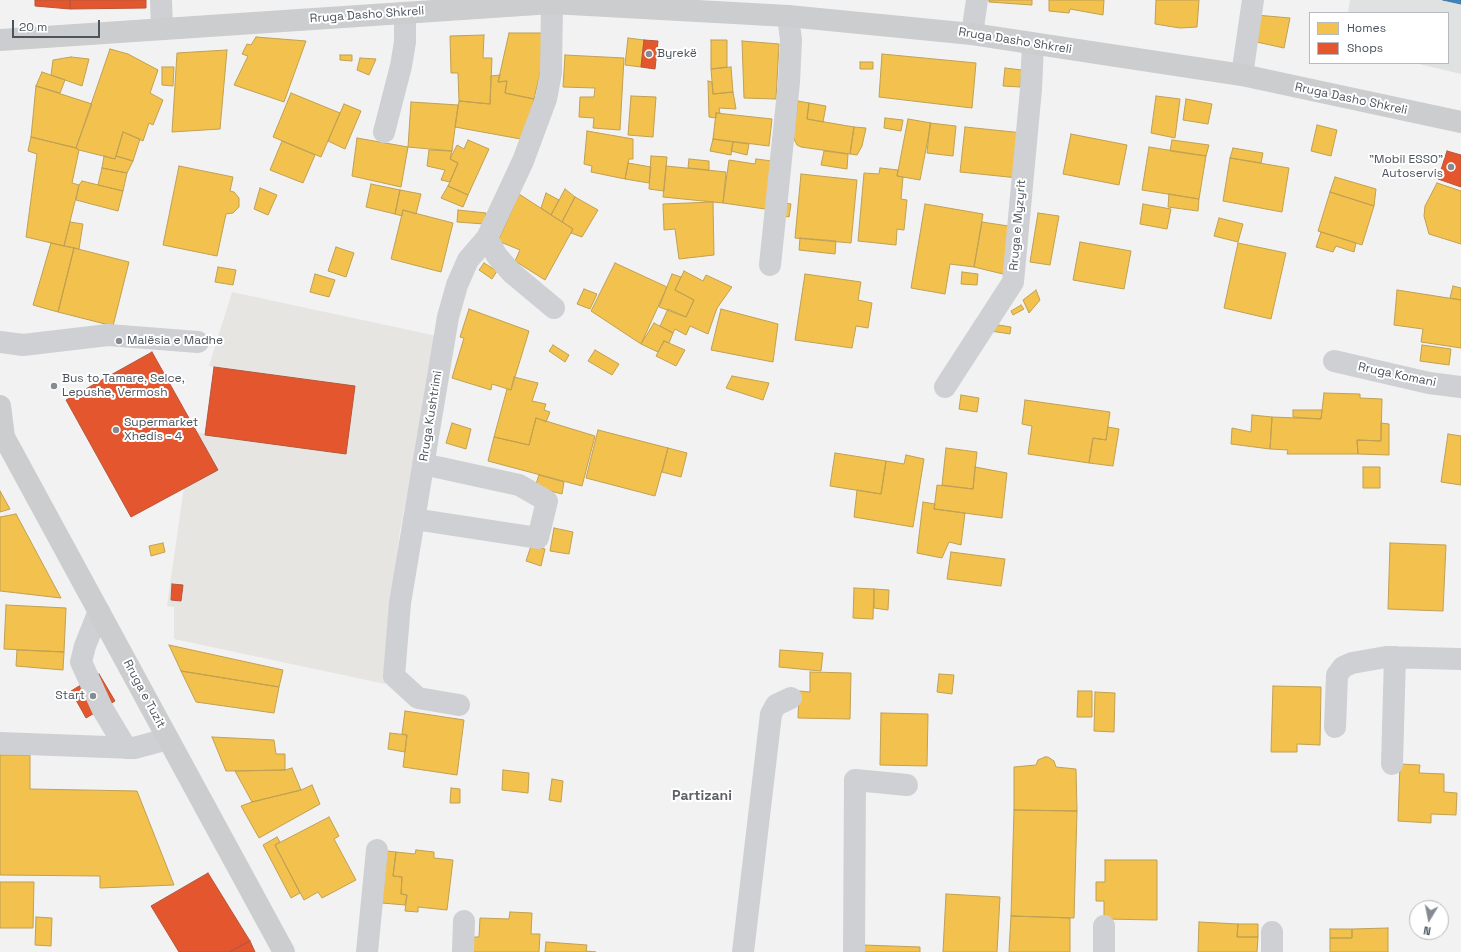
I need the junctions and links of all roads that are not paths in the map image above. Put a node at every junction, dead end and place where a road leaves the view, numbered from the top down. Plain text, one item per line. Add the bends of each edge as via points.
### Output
1 (161, 0) edge
2 (977, 0) edge
3 (1253, 0) edge
4 (552, 3) junction
5 (405, 13) junction
6 (788, 16) junction
7 (162, 29) junction
8 (972, 34) junction
9 (0, 40) edge
10 (1033, 44) junction
11 (1242, 75) junction
12 (1461, 122) edge
13 (384, 132) dead end
14 (487, 238) junction
15 (770, 265) dead end
16 (554, 308) dead end
17 (0, 342) edge
18 (198, 342) dead end
19 (1334, 361) dead end
20 (945, 387) dead end
21 (1461, 387) edge
22 (0, 406) edge
23 (2, 435) edge
24 (423, 464) junction
25 (414, 520) junction
26 (99, 611) junction
27 (1390, 657) junction
28 (1461, 660) edge
29 (791, 698) dead end
30 (459, 705) dead end
31 (1335, 727) dead end
32 (168, 739) junction
33 (0, 743) edge
34 (126, 748) junction
35 (1392, 764) dead end
36 (907, 785) dead end
37 (377, 850) dead end
38 (464, 921) dead end
39 (1104, 926) dead end
40 (284, 952) edge
41 (367, 952) edge
42 (463, 952) edge
43 (743, 952) edge
44 (854, 952) edge
45 (1104, 952) edge

1 - 7 street
2 - 8 street
3 - 11 street
4 - 5 main road, Rruga Dasho Shkreli
4 - 6 main road, Rruga Dasho Shkreli
4 - 14 street, Rruga Kushtrimi via 551,73 546,99 523,161
5 - 7 main road, Rruga Dasho Shkreli
5 - 13 street via 402,60
6 - 8 main road, Rruga Dasho Shkreli
6 - 15 street via 792,40 789,82
7 - 9 main road, Rruga Dasho Shkreli
8 - 10 main road, Rruga Dasho Shkreli
10 - 11 main road, Rruga Dasho Shkreli
10 - 20 street, Rruga e Myzyrit via 1013,282
11 - 12 main road, Rruga Dasho Shkreli
14 - 16 street via 497,256 512,273
14 - 24 street, Rruga Kushtrimi via 468,260 457,285 448,317
17 - 18 street via 23,345 108,335
19 - 21 street, Rruga Komani via 1429,383
22 - 23 main road
23 - 26 main road, Rruga e Tuzit
24 - 25 street, Rruga Kushtrimi
24 - 25 street via 519,485 548,501 538,538
25 - 30 street, Rruga Kushtrimi via 400,604 394,676 418,698
26 - 32 main road, Rruga e Tuzit
26 - 34 street via 81,662 102,708
27 - 28 street
27 - 31 street via 1352,663 1343,667 1337,675
27 - 35 street
29 - 43 street via 776,705 771,714
32 - 34 street
32 - 40 main road, Rruga e Tuzit
33 - 34 street
36 - 44 street via 855,780
37 - 41 street
38 - 42 street
39 - 45 street

